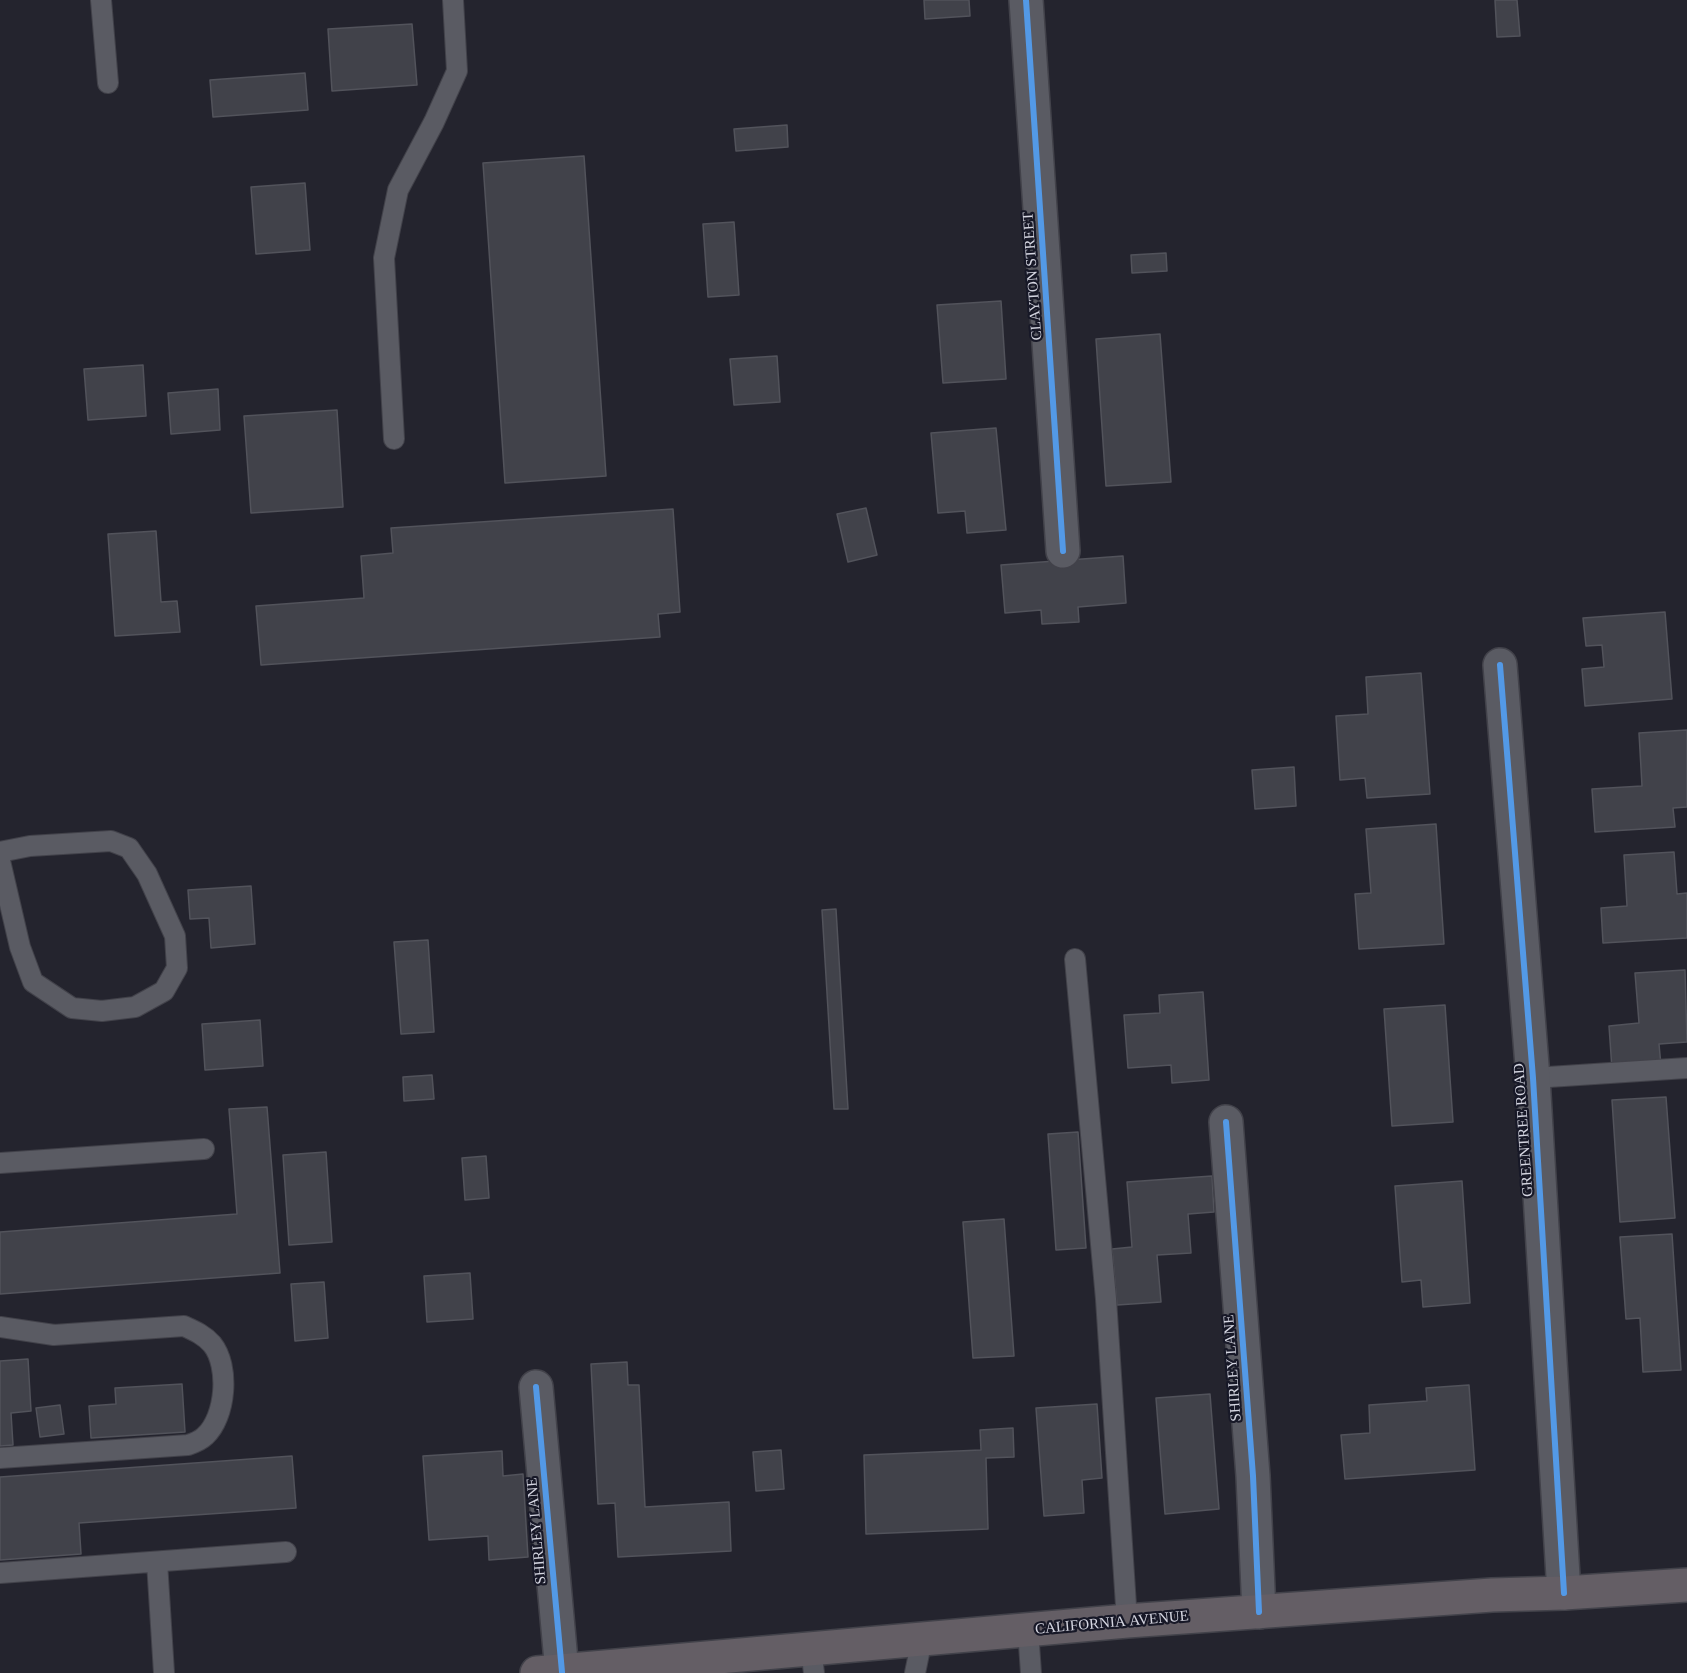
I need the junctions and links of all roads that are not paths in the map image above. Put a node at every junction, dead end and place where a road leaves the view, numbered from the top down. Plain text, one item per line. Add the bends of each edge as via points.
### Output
1 (101, 0) edge
2 (453, 0) edge
3 (1026, 0) edge
4 (108, 83) dead end
5 (394, 439) dead end
6 (1064, 551) dead end
7 (1500, 665) dead end
8 (0, 852) edge
9 (0, 861) edge
10 (1075, 959) dead end
11 (1687, 1068) edge
12 (1533, 1078) junction
13 (1226, 1122) dead end
14 (204, 1149) dead end
15 (0, 1163) edge
16 (0, 1327) edge
17 (536, 1387) dead end
18 (0, 1458) edge
19 (286, 1552) dead end
20 (157, 1562) junction
21 (0, 1573) edge
22 (1687, 1585) edge
23 (1564, 1593) junction
24 (1259, 1612) junction
25 (1127, 1621) junction
26 (1028, 1630) junction
27 (922, 1639) junction
28 (813, 1661) edge
29 (549, 1672) edge
30 (164, 1673) edge
31 (915, 1673) edge
32 (1031, 1673) edge

1 - 4 lane
2 - 5 lane via 457,71 398,190 384,258
3 - 6 street, CLAYTON STREET
7 - 12 street, GREENTREE ROAD
8 - 9 lane via 30,846 111,841 129,848 147,874 175,936 177,968 164,991 135,1007 102,1011 72,1008 33,982 20,946
10 - 25 lane via 1106,1299
11 - 12 lane
12 - 23 street, GREENTREE ROAD
13 - 24 street, SHIRLEY LANE via 1253,1476
14 - 15 lane
16 - 18 lane via 54,1335 184,1326 212,1345 220,1359 224,1384 215,1423 204,1437 188,1445
17 - 29 street, SHIRLEY LANE
19 - 20 lane
20 - 21 lane
20 - 30 lane
22 - 23 main road, CALIFORNIA AVENUE
23 - 24 main road, CALIFORNIA AVENUE
24 - 25 main road, CALIFORNIA AVENUE
25 - 26 main road, CALIFORNIA AVENUE
26 - 27 main road, CALIFORNIA AVENUE
26 - 32 lane
27 - 28 main road, CALIFORNIA AVENUE
27 - 31 lane
28 - 29 main road, CALIFORNIA AVENUE

